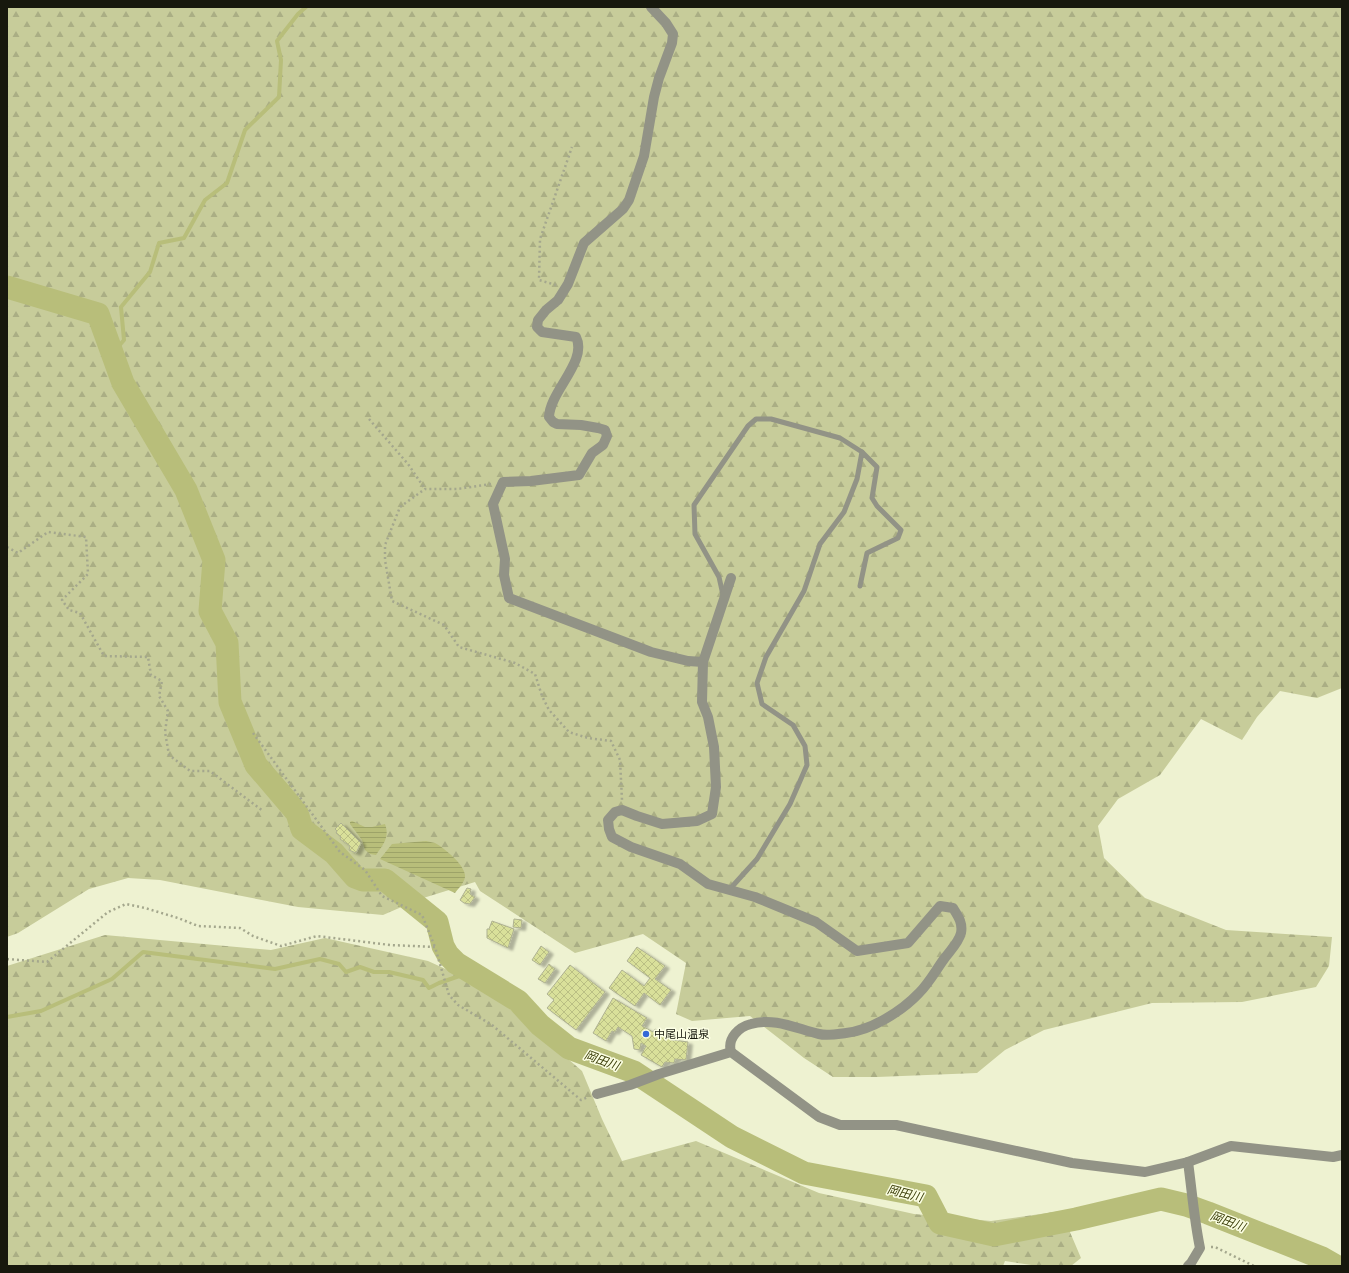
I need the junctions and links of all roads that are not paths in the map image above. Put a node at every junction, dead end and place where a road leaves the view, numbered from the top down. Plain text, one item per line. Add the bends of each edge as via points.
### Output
1 (651, 7) edge
2 (862, 452) junction
3 (731, 578) dead end
4 (860, 586) dead end
5 (724, 599) junction
6 (703, 662) junction
7 (729, 890) junction
8 (731, 1052) junction
9 (597, 1094) road end
10 (1342, 1155) edge
11 (1188, 1162) junction
12 (1188, 1266) edge

1 - 6 street via 666,23 672,34 669,52 654,97 644,156 629,200 623,209 584,243 566,288 538,320 537,327 542,332 576,337 579,342 579,350 571,370 550,405 549,417 558,424 605,430 607,436 603,445 592,453 579,475 503,482 493,504 505,559 504,575 509,598 651,652
2 - 4 lane via 877,467 872,498 901,530 898,538 867,553
2 - 5 lane via 840,438 771,419 756,419 748,426 694,505 695,534 719,577
2 - 7 lane via 856,479 844,512 820,544 804,591 766,657 757,683 762,704 793,725 805,746 807,765 790,804 757,858
3 - 5 street
5 - 6 street
6 - 7 street via 702,702 714,747 716,787 712,814 697,821 662,824 622,810 615,812 608,820 608,829 612,836 631,847 680,864 708,884
7 - 8 street via 754,897 816,922 857,951 908,943 940,906 953,908 961,920 961,933 920,992 879,1023 848,1033 821,1034 773,1021 752,1023 733,1036
8 - 9 street
8 - 11 street via 819,1117 840,1125 896,1125 1072,1163 1145,1172
10 - 11 street via 1333,1157 1231,1146
11 - 12 street via 1194,1222 1200,1248

